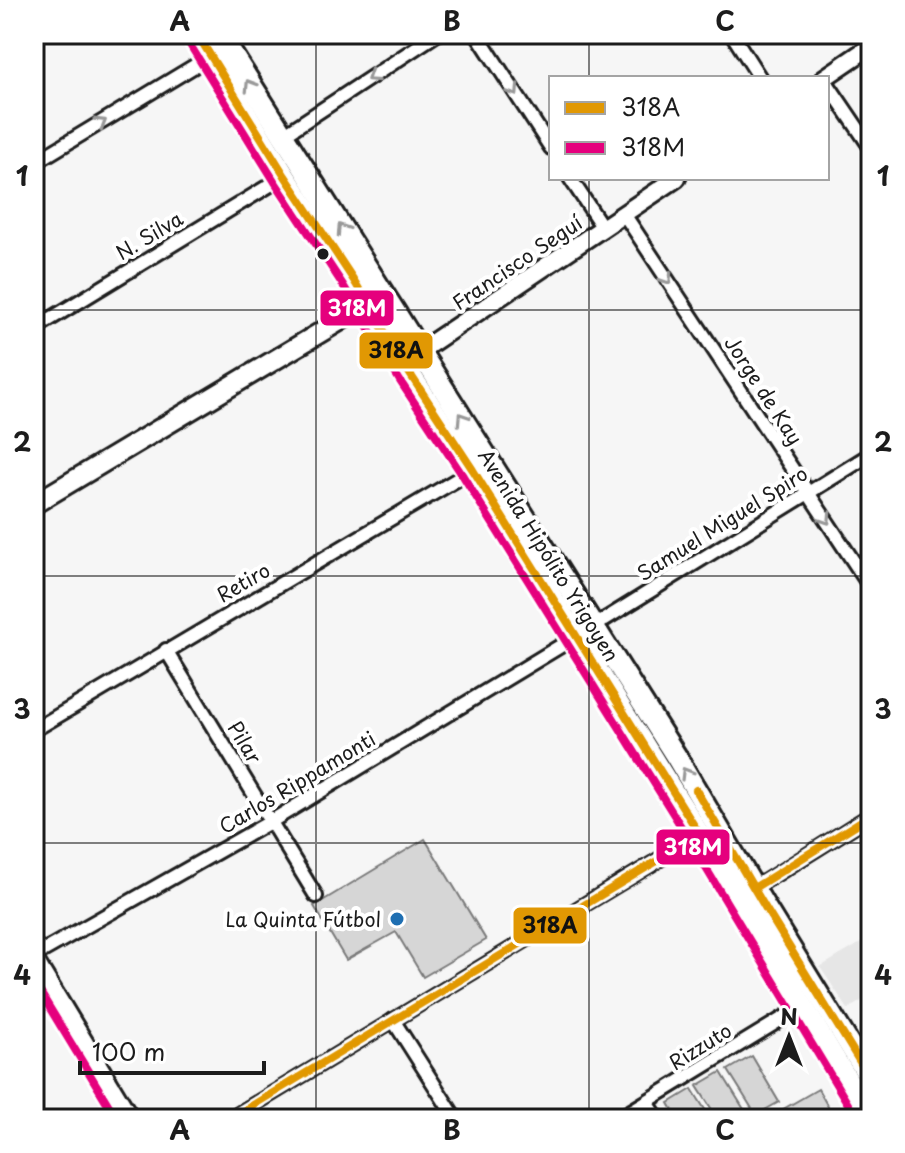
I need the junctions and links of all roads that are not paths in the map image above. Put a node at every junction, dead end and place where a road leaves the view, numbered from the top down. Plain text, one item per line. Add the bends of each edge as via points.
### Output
1 (197, 34) edge
2 (219, 34) edge
3 (437, 34) edge
4 (477, 34) edge
5 (732, 34) edge
6 (871, 46) edge
7 (211, 56) junction
8 (759, 76) edge
9 (829, 78) edge
10 (829, 85) edge
11 (282, 136) junction
12 (549, 145) edge
13 (871, 148) edge
14 (34, 163) edge
15 (285, 176) junction
16 (571, 180) edge
17 (674, 180) edge
18 (624, 214) junction
19 (603, 228) junction
20 (376, 300) junction
21 (34, 329) edge
22 (411, 357) junction
23 (871, 454) edge
24 (473, 470) junction
25 (809, 493) junction
26 (34, 504) edge
27 (871, 588) edge
28 (586, 631) junction
29 (166, 650) junction
30 (34, 730) edge
31 (871, 815) edge
32 (270, 822) junction
33 (708, 830) junction
34 (746, 894) junction
35 (316, 896) dead end
36 (34, 958) edge
37 (803, 1006) junction
38 (393, 1020) junction
39 (871, 1080) edge
40 (647, 1102) junction
41 (131, 1119) edge
42 (230, 1119) edge
43 (456, 1119) edge
44 (618, 1119) edge
45 (658, 1119) edge
46 (871, 1119) edge

1 - 7 main road, Avenida Hipólito Yrigoyen
11 -> 2 main road, Avenida Hipólito Yrigoyen
3 -> 11 street
4 -> 12 street
5 - 8 street
6 - 9 street
14 -> 7 street
7 - 15 main road, Avenida Hipólito Yrigoyen
10 - 13 street
20 -> 11 main road, Avenida Hipólito Yrigoyen
15 - 20 main road, Avenida Hipólito Yrigoyen via 353,279
15 - 21 street, N. Silva
16 - 19 street
17 - 18 street, Francisco Seguí
18 - 19 street, Francisco Seguí
18 -> 25 street, Jorge de Kay
19 - 22 street, Francisco Seguí
20 - 22 main road, Avenida Hipólito Yrigoyen
20 - 26 main road
22 - 24 main road, Avenida Hipólito Yrigoyen
28 -> 22 main road, Avenida Hipólito Yrigoyen
23 - 25 street, Samuel Miguel Spiro
24 - 28 main road, Avenida Hipólito Yrigoyen
24 - 29 street, Retiro
25 -> 27 street, Jorge de Kay
25 - 28 street, Samuel Miguel Spiro
28 - 32 street, Carlos Rippamonti
28 - 33 main road, Avenida Hipólito Yrigoyen
29 - 30 street, Retiro
29 - 32 street, Pilar
31 - 34 street
32 - 35 street, Pilar
32 - 36 street, Carlos Rippamonti
33 - 34 main road, Avenida Hipólito Yrigoyen
33 - 38 street
34 - 37 main road, Avenida Hipólito Yrigoyen
34 - 39 main road, Avenida Hipólito Yrigoyen
36 - 41 street
37 - 40 street, Rizzuto
37 - 46 main road, Avenida Hipólito Yrigoyen
38 - 42 street
38 - 43 street
40 - 44 street, Rizzuto
40 - 45 street

